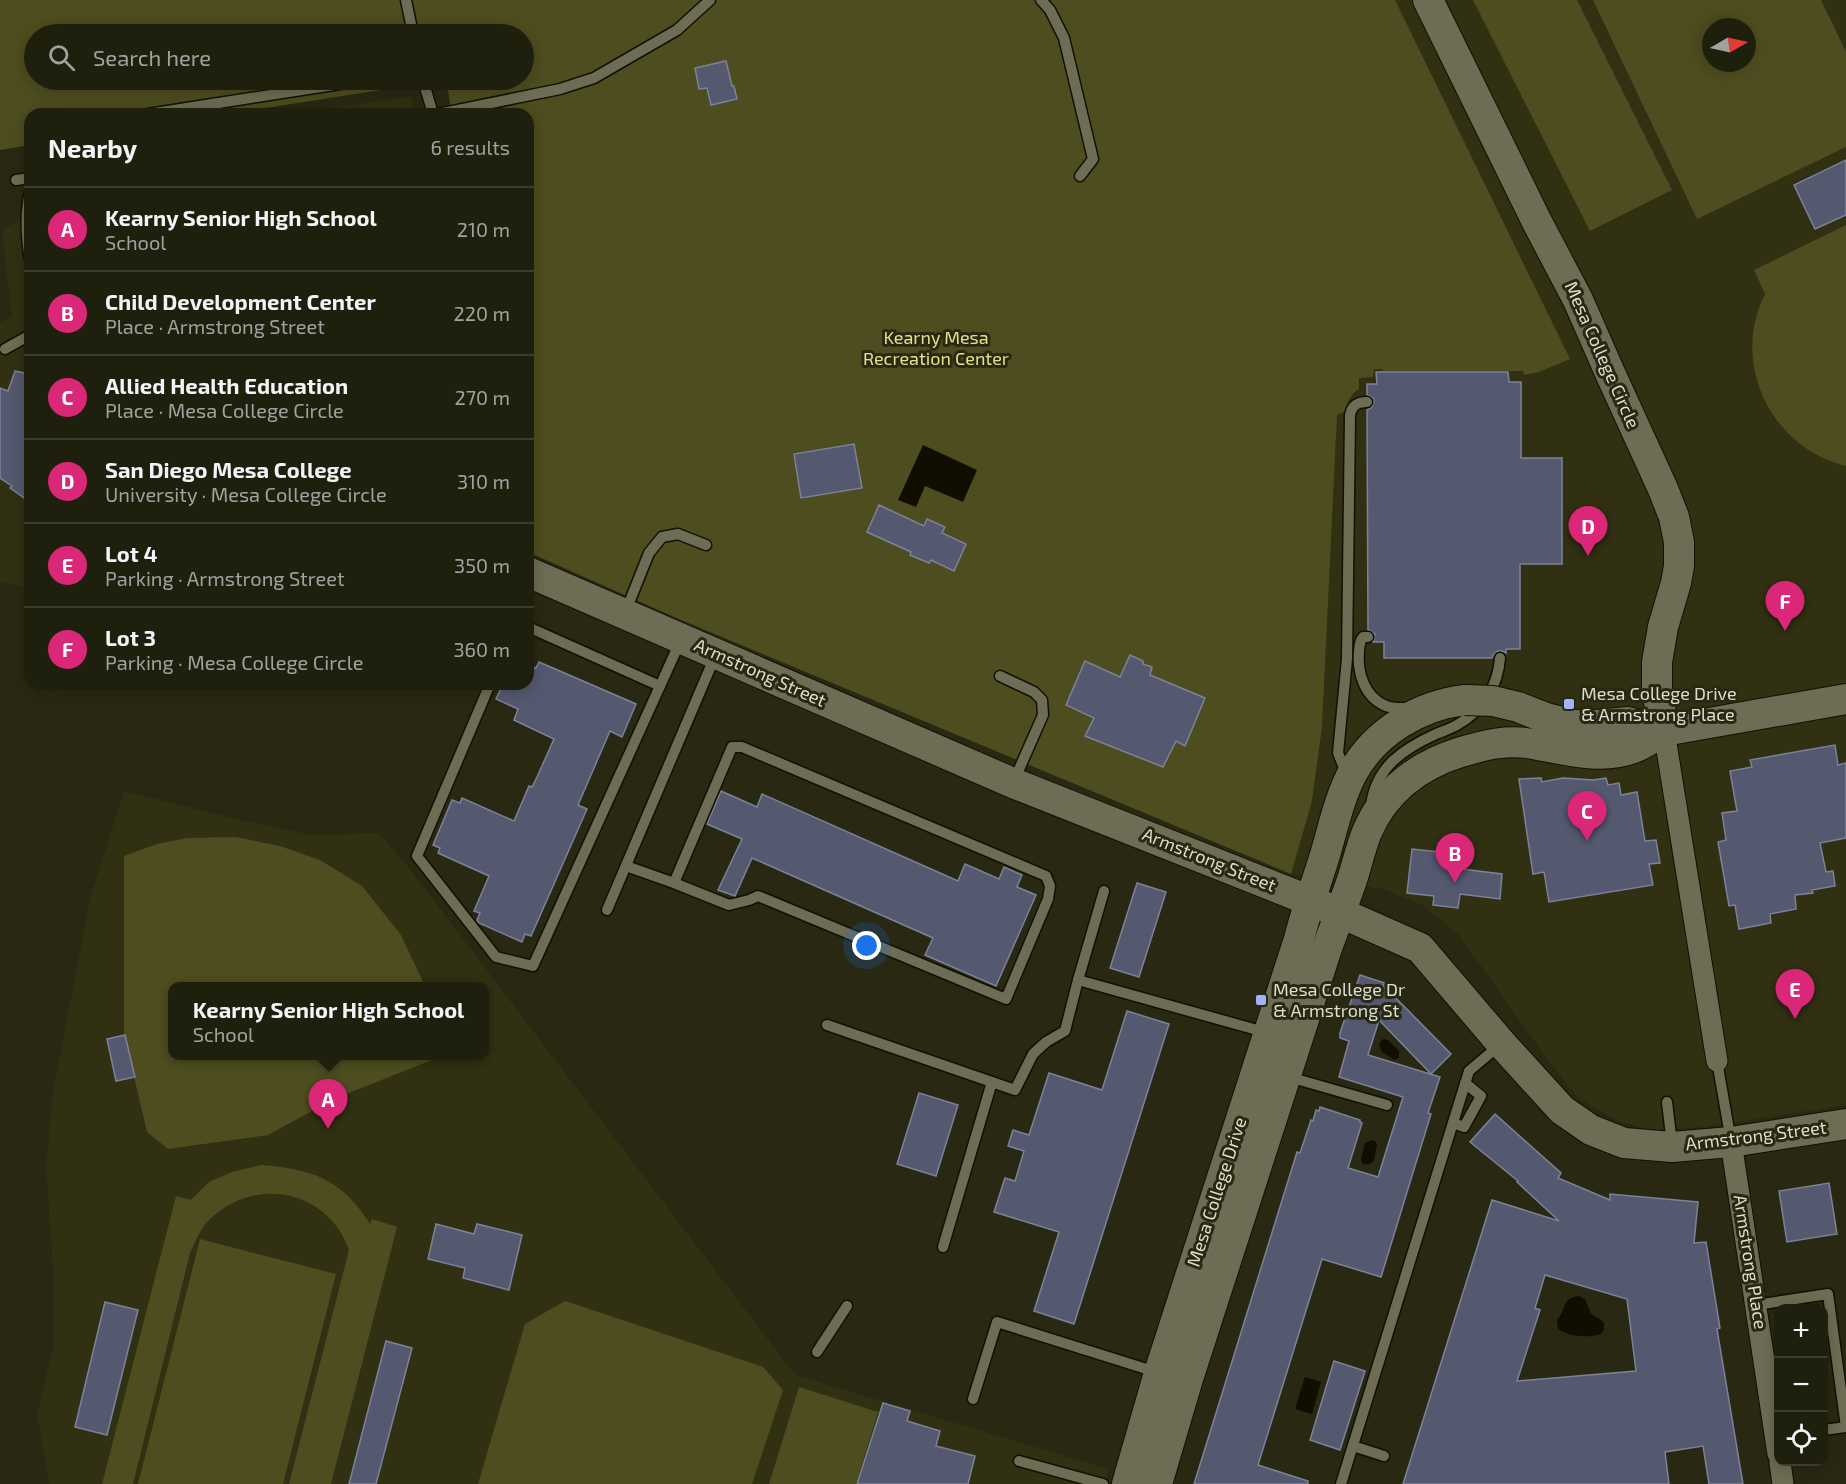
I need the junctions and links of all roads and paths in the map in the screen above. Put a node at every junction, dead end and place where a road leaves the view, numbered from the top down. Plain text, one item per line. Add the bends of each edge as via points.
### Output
1 (406, 0) edge
2 (710, 0) edge
3 (1041, 0) edge
4 (1428, 0) edge
5 (411, 24) edge
6 (302, 90) edge
7 (426, 90) edge
8 (186, 108) edge
9 (431, 108) edge
10 (467, 108) edge
11 (1080, 176) dead end
12 (24, 179) edge
13 (16, 180) dead end
14 (24, 338) edge
15 (5, 349) dead end
16 (1367, 402) dead end
17 (706, 545) dead end
18 (534, 579) edge
19 (624, 614) junction
20 (534, 630) edge
21 (1368, 637) dead end
22 (681, 639) junction
23 (716, 654) junction
24 (1500, 658) dead end
25 (1000, 676) dead end
26 (660, 686) junction
27 (487, 690) edge
28 (1846, 699) edge
29 (1427, 709) junction
30 (1664, 731) junction
31 (1349, 780) junction
32 (1013, 783) junction
33 (1367, 832) junction
34 (626, 866) junction
35 (674, 883) junction
36 (1104, 891) dead end
37 (1309, 900) junction
38 (608, 910) dead end
39 (1341, 913) junction
40 (1078, 980) junction
41 (827, 1025) dead end
42 (1268, 1034) junction
43 (1501, 1043) junction
44 (1717, 1061) joint
45 (1286, 1076) junction
46 (992, 1082) junction
47 (1465, 1083) junction
48 (1667, 1102) dead end
49 (1387, 1105) dead end
50 (1453, 1123) junction
51 (1846, 1124) edge
52 (1731, 1142) junction
53 (1672, 1147) junction
54 (944, 1247) dead end
55 (1756, 1305) junction
56 (847, 1306) dead end
57 (817, 1352) dead end
58 (1159, 1372) junction
59 (1187, 1382) junction
60 (973, 1399) dead end
61 (1774, 1417) edge
62 (1828, 1429) edge
63 (1353, 1446) junction
64 (1384, 1456) dead end
65 (1019, 1461) dead end
66 (1781, 1466) edge
67 (1103, 1484) edge
68 (1126, 1484) edge
69 (1157, 1484) edge
70 (1341, 1484) edge
71 (1783, 1484) edge

1 - 5 lane
2 - 10 lane via 677,30 594,78
3 - 11 lane via 1065,38 1093,159
4 - 30 street, Mesa College Circle via 1574,292 1674,517 1679,566 1657,668
6 - 8 lane
7 - 9 lane
12 - 13 lane
14 - 15 lane
16 - 31 lane via 1355,405 1350,415 1347,659 1338,753
17 - 19 lane via 678,534 662,537 649,553
18 - 19 street, Armstrong Street
19 - 22 street, Armstrong Street
20 - 26 lane
21 - 29 lane via 1360,639 1358,660 1368,692 1391,708
22 - 23 street, Armstrong Street
22 - 26 lane
23 - 32 street, Armstrong Street
23 - 34 lane
24 - 33 lane via 1496,681 1479,706 1455,727 1408,749 1381,774
25 - 32 lane via 1042,700 1043,715
26 - 27 lane via 533,966 496,957 417,856
28 - 30 street
29 - 30 street, bridge via 1465,700 1493,701 1576,725 1628,722
29 - 31 street via 1378,741
30 - 33 street via 1639,746 1611,752 1580,753 1509,741 1453,755 1405,779 1376,814
30 - 44 street
31 - 37 street
32 - 37 street, Armstrong Street
33 - 39 street
34 - 35 lane
34 - 38 lane
35 - 35 lane via 732,747 742,747 1046,876 1050,886 1006,999 759,896 729,905
36 - 40 lane
37 - 39 street, Armstrong Street
37 - 42 street, Mesa College Drive
39 - 43 street, Armstrong Street via 1420,948
39 - 45 street, Mesa College Drive
40 - 42 lane
40 - 46 lane via 1065,1031 1033,1054 1015,1090
41 - 46 lane
42 - 58 street, Mesa College Drive
43 - 47 lane via 1469,1071
43 - 53 street, Armstrong Street via 1562,1110 1592,1130 1624,1143
44 - 52 lane
45 - 49 lane
45 - 59 street, Mesa College Drive
46 - 54 lane
47 - 50 lane
47 - 50 lane via 1481,1096 1464,1127
48 - 53 lane
50 - 63 lane
51 - 52 street, Armstrong Street
52 - 53 street, Armstrong Street
52 - 55 street, Armstrong Place
55 - 61 street, Armstrong Place
55 - 62 lane via 1828,1294 1846,1427
56 - 57 lane
58 - 59 street
58 - 60 lane via 997,1322
58 - 68 street, Mesa College Drive
59 - 69 street, Mesa College Drive
63 - 64 lane
63 - 70 lane
65 - 67 lane
66 - 71 street

